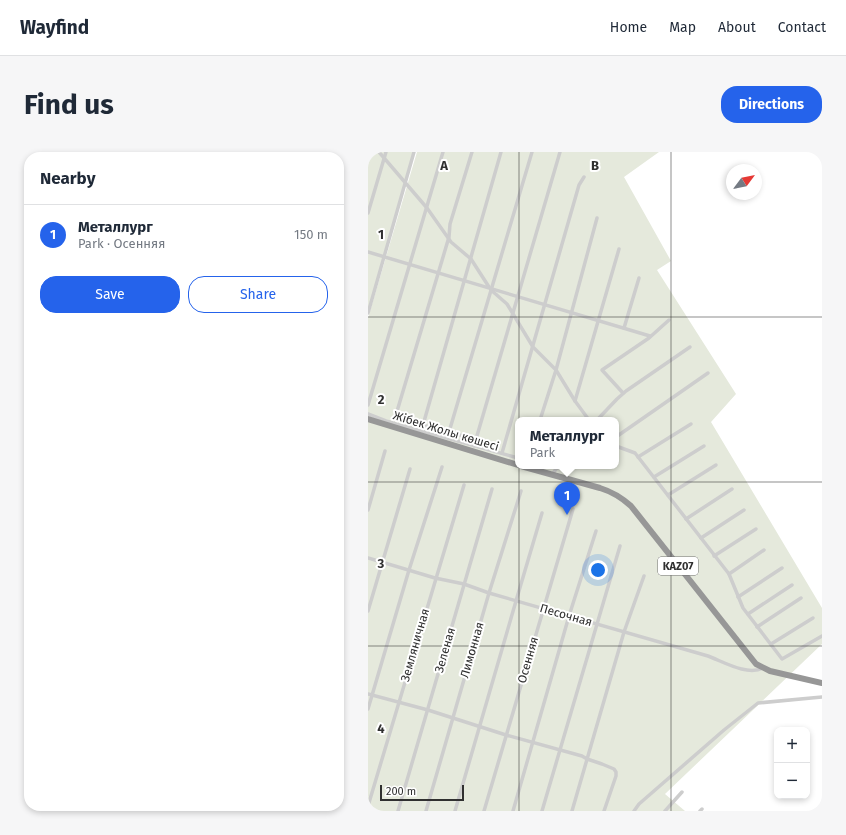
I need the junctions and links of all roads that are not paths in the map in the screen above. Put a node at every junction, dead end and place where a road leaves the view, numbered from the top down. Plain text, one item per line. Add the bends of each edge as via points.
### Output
1 (379, 152) edge
2 (386, 152) edge
3 (414, 152) edge
4 (443, 152) edge
5 (472, 152) edge
6 (501, 152) edge
7 (532, 152) edge
8 (560, 152) edge
9 (384, 158) junction
10 (584, 177) dead end
11 (406, 183) junction
12 (428, 208) junction
13 (368, 213) edge
14 (597, 218) dead end
15 (449, 237) junction
16 (619, 248) dead end
17 (368, 252) edge
18 (384, 257) junction
19 (472, 259) junction
20 (411, 264) junction
21 (438, 273) junction
22 (639, 278) dead end
23 (465, 280) junction
24 (491, 289) junction
25 (517, 296) junction
26 (545, 304) junction
27 (571, 312) junction
28 (368, 313) edge
29 (512, 314) junction
30 (599, 320) junction
31 (669, 320) dead end
32 (624, 328) junction
33 (650, 336) junction
34 (533, 347) junction
35 (690, 347) dead end
36 (556, 370) junction
37 (708, 373) dead end
38 (623, 393) junction
39 (575, 401) junction
40 (368, 405) edge
41 (368, 414) edge
42 (541, 417) edge
43 (588, 417) edge
44 (600, 417) edge
45 (368, 419) edge
46 (691, 424) dead end
47 (423, 425) junction
48 (449, 432) junction
49 (619, 435) edge
50 (475, 439) junction
51 (474, 446) junction
52 (704, 446) dead end
53 (619, 447) edge
54 (385, 451) dead end
55 (502, 453) junction
56 (515, 457) edge
57 (638, 457) junction
58 (515, 464) edge
59 (716, 465) dead end
60 (442, 467) dead end
61 (410, 469) dead end
62 (531, 469) edge
63 (556, 469) edge
64 (552, 475) junction
65 (654, 478) junction
66 (464, 485) dead end
67 (732, 489) dead end
68 (492, 490) dead end
69 (521, 491) dead end
70 (668, 495) junction
71 (573, 509) dead end
72 (368, 510) edge
73 (744, 510) dead end
74 (542, 513) dead end
75 (686, 518) junction
76 (756, 528) dead end
77 (596, 531) dead end
78 (701, 538) junction
79 (620, 546) dead end
80 (764, 550) dead end
81 (714, 556) junction
82 (368, 558) edge
83 (382, 562) junction
84 (782, 568) dead end
85 (409, 570) junction
86 (729, 574) junction
87 (644, 576) dead end
88 (435, 578) junction
89 (464, 584) junction
90 (792, 585) dead end
91 (489, 593) junction
92 (738, 597) junction
93 (801, 598) dead end
94 (516, 601) junction
95 (543, 609) junction
96 (368, 611) edge
97 (748, 614) junction
98 (569, 616) junction
99 (813, 618) dead end
100 (596, 623) junction
101 (757, 627) junction
102 (624, 632) junction
103 (822, 636) edge
104 (771, 644) junction
105 (763, 668) junction
106 (822, 683) edge
107 (370, 695) edge
108 (822, 697) edge
109 (398, 703) junction
110 (368, 709) edge
111 (428, 710) junction
112 (452, 719) junction
113 (480, 727) junction
114 (506, 735) junction
115 (533, 742) junction
116 (559, 749) junction
117 (587, 759) junction
118 (682, 792) dead end
119 (368, 806) edge
120 (398, 811) edge
121 (426, 811) edge
122 (455, 811) edge
123 (484, 811) edge
124 (513, 811) edge
125 (542, 811) edge
126 (572, 811) edge
127 (604, 811) edge
128 (634, 811) edge
129 (665, 811) edge

1 - 9 street
2 - 9 street
3 - 11 street
4 - 12 street
5 - 15 street via 450,224
6 - 19 street
7 - 24 street
8 - 25 street
9 - 11 street
9 - 13 street
10 - 26 street via 579,185
11 - 12 street
11 - 18 street
12 - 15 street
12 - 20 street
14 - 27 street
15 - 19 street via 451,242
15 - 21 street
16 - 30 street
17 - 18 street
18 - 20 street
18 - 28 street
19 - 23 street
19 - 24 street
20 - 21 street
20 - 40 street
21 - 23 street
21 - 47 street via 395,418
22 - 32 street
23 - 24 street
23 - 47 street
24 - 25 street
24 - 29 street via 507,304
24 - 48 street
25 - 26 street
25 - 29 street
26 - 27 street
26 - 34 street
27 - 30 street
27 - 36 street
29 - 34 street
29 - 50 street
30 - 32 street
30 - 39 street
31 - 33 street
32 - 33 street
33 - 38 street via 602,370
34 - 36 street
34 - 55 street
35 - 38 street
36 - 39 street
36 - 42 street
37 - 49 street
38 - 44 street
39 - 43 street
41 - 51 street
45 - 58 highway, Жібек Жолы көшесі
46 - 57 street
47 - 48 street
48 - 50 street
50 - 51 street
51 - 55 street
52 - 65 street
53 - 57 street via 635,453
54 - 72 street
55 - 56 street
57 - 65 street
59 - 70 street
60 - 85 street
61 - 83 street
62 - 64 highway, KAZ07
63 - 64 street
64 - 105 highway, KAZ07 via 622,497 754,661
65 - 70 street
66 - 88 street, Земляничная
67 - 75 street
68 - 89 street, Зеленая
69 - 91 street, Лимонная
70 - 75 street
71 - 95 street, Осенняя
73 - 78 street
74 - 94 street
75 - 78 street
76 - 81 street
77 - 98 street
78 - 81 street
79 - 100 street
80 - 86 street
81 - 86 street
82 - 83 street, Песочная
83 - 85 street, Песочная
83 - 96 street
84 - 92 street
85 - 88 street, Песочная
85 - 107 street
86 - 92 street
87 - 102 street
88 - 89 street, Песочная
88 - 109 street, Земляничная
89 - 91 street, Песочная
89 - 111 street, Зеленая
90 - 97 street
91 - 94 street, Песочная
91 - 112 street, Лимонная
92 - 97 street
93 - 101 street
94 - 95 street, Песочная
94 - 113 street
95 - 98 street, Песочная
95 - 114 street, Осенняя
97 - 101 street
98 - 100 street, Песочная
98 - 115 street
99 - 104 street
100 - 102 street, Песочная
100 - 116 street
101 - 104 street
102 - 105 street, Песочная via 740,668 756,671
102 - 117 street
103 - 104 street via 782,659
105 - 106 highway, KAZ07
107 - 109 street
107 - 110 street
108 - 128 street via 758,703
109 - 111 street
109 - 119 street, Земляничная
111 - 112 street
111 - 120 street, Зеленая
112 - 113 street
112 - 121 street, Лимонная
113 - 114 street
113 - 122 street
114 - 115 street
114 - 123 street, Осенняя
115 - 116 street
115 - 124 street
116 - 117 street
116 - 125 street
117 - 126 street
117 - 127 street via 616,772
118 - 129 street

